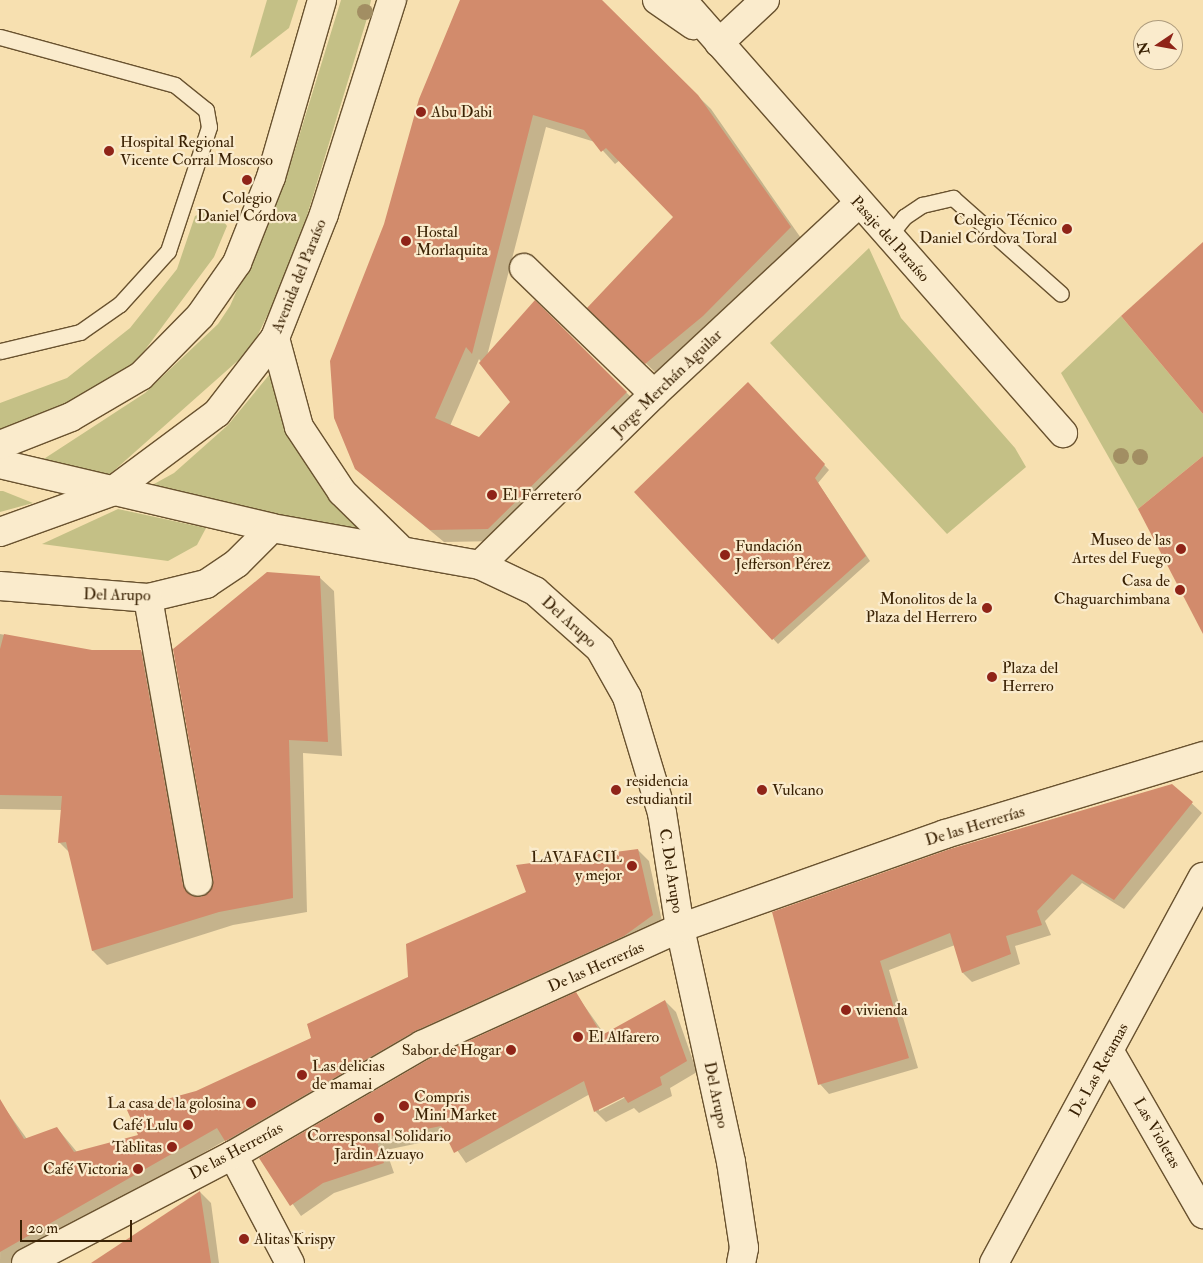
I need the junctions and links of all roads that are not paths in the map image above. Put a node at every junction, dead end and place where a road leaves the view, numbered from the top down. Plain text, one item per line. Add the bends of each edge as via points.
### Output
1 (322, 0) edge
2 (392, 0) edge
3 (657, 0) edge
4 (682, 0) edge
5 (765, 0) edge
6 (0, 37) edge
7 (719, 43) junction
8 (858, 204) junction
9 (888, 237) junction
10 (524, 268) dead end
11 (1061, 294) dead end
12 (275, 338) junction
13 (0, 351) edge
14 (654, 394) junction
15 (1062, 433) dead end
16 (0, 445) edge
17 (0, 464) edge
18 (111, 492) junction
19 (272, 528) junction
20 (0, 532) edge
21 (401, 550) junction
22 (480, 565) junction
23 (1, 591) edge
24 (148, 598) junction
25 (1203, 756) edge
26 (662, 813) joint
27 (1203, 877) edge
28 (198, 882) dead end
29 (680, 928) junction
30 (1110, 1052) junction
31 (233, 1156) junction
32 (1203, 1214) edge
33 (26, 1263) edge
34 (290, 1263) edge
35 (741, 1263) edge
36 (994, 1263) edge

1 - 16 street via 271,177 237,264 200,316 141,376 71,417
2 - 12 street, Avenida del Paraíso via 324,214
3 - 7 street, Pasaje del Paraíso
4 - 7 street, Pasaje del Paraíso
5 - 7 street
6 - 13 lane via 175,85 206,110 209,127 168,251 120,304 80,332
7 - 8 street, Pasaje del Paraíso
8 - 9 street, Pasaje del Paraíso
8 - 14 street, Jorge Merchán Aguilar
9 - 11 lane via 904,218 922,205 953,198
9 - 15 street, Pasaje del Paraíso
10 - 14 street
12 - 18 street, Avenida del Paraíso via 217,413
12 - 21 street via 299,427 342,492
14 - 22 street, Jorge Merchán Aguilar
17 - 18 street, Del Arupo
18 - 19 street, Del Arupo
18 - 20 street, Avenida del Paraíso
19 - 21 street, Del Arupo
19 - 24 street, Del Arupo via 237,563 206,584
21 - 22 street, Del Arupo
22 - 26 street, Del Arupo via 535,591 600,649 627,697
23 - 24 street, Del Arupo
24 - 28 street
25 - 29 street, De las Herrerías via 945,834
26 - 29 street, C. Del Arupo
27 - 30 street, De Las Retamas
29 - 31 street, De las Herrerías via 422,1045
29 - 35 street, Del Arupo via 731,1162 744,1248
30 - 32 street, Las Violetas
30 - 36 street, De Las Retamas
31 - 33 street, De las Herrerías
31 - 34 street

